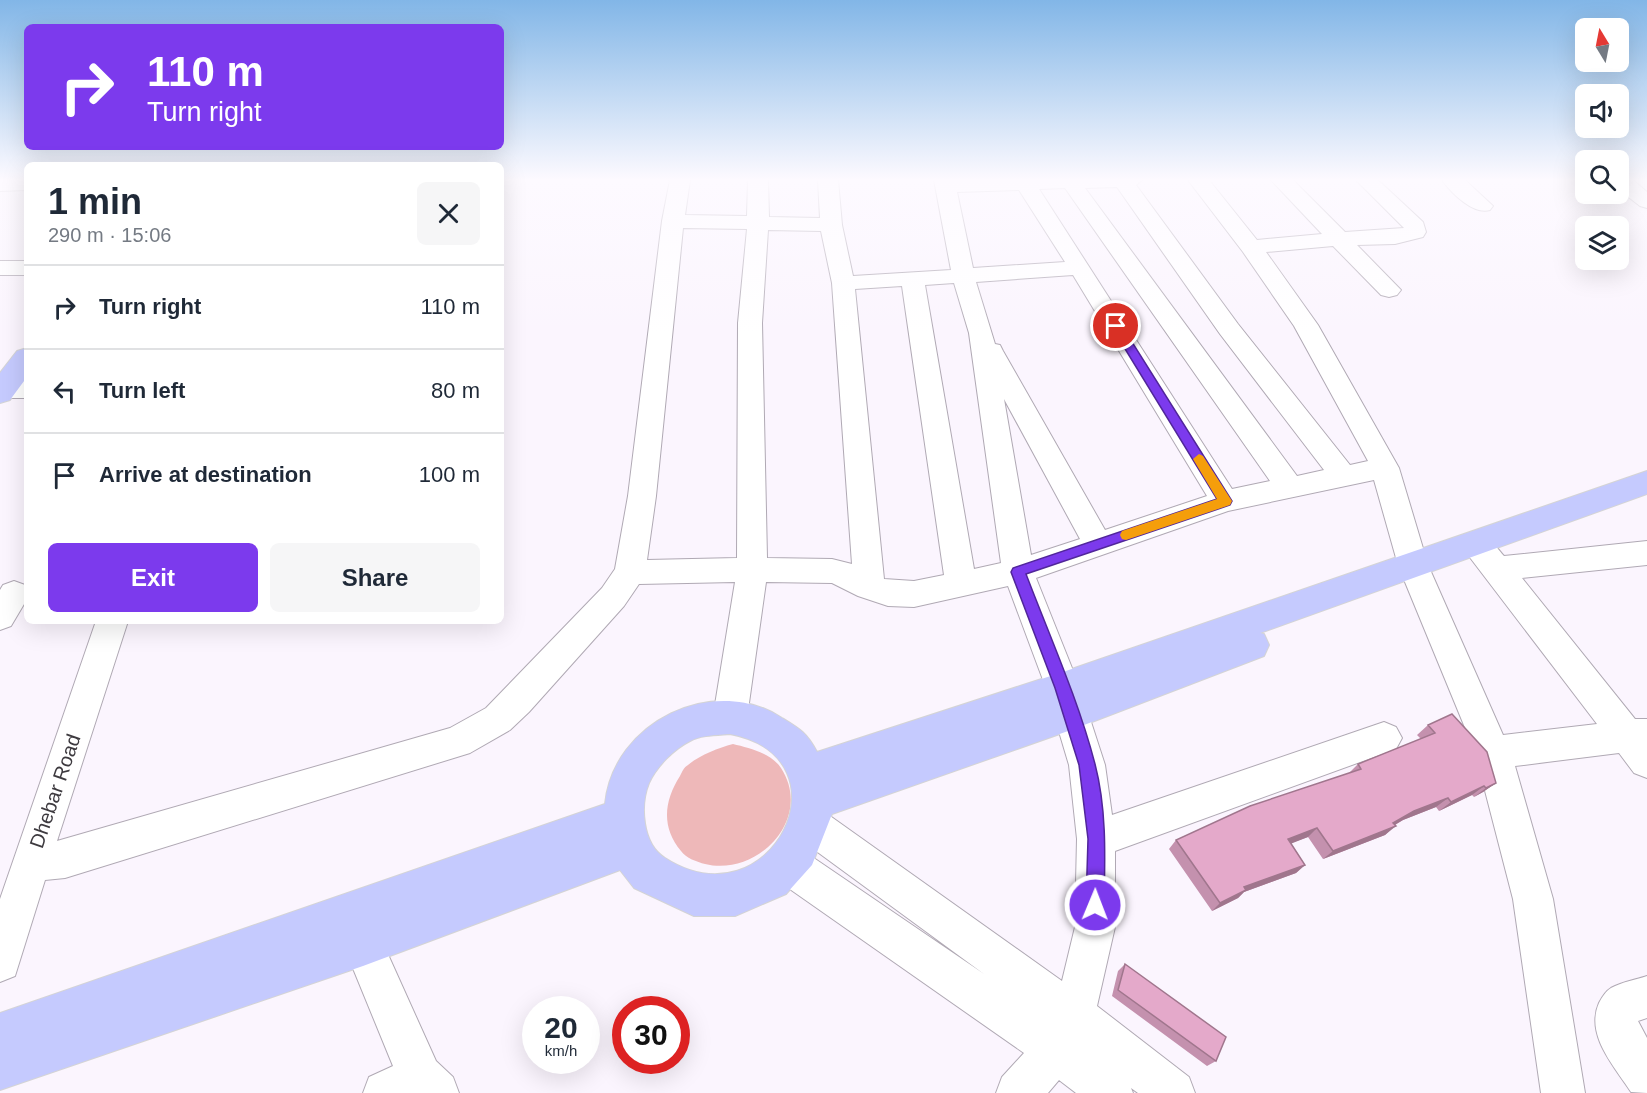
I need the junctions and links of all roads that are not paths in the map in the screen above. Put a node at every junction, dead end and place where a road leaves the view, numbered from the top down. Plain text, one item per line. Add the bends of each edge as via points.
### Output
1 (672, 231) edge
2 (757, 231) edge
3 (832, 231) edge
4 (954, 231) edge
5 (1056, 231) edge
6 (1106, 231) edge
7 (1159, 231) edge
8 (1238, 231) edge
9 (1331, 231) edge
10 (1415, 231) edge
11 (1338, 238) junction
12 (1251, 247) junction
13 (0, 268) edge
14 (24, 268) edge
15 (1080, 268) junction
16 (963, 276) junction
17 (912, 279) junction
18 (843, 283) junction
19 (1389, 290) dead end
20 (981, 333) junction
21 (24, 364) edge
22 (13, 389) edge
23 (0, 419) edge
24 (1385, 468) junction
25 (1344, 477) junction
26 (1647, 482) edge
27 (1290, 488) junction
28 (1647, 500) edge
29 (1225, 501) junction
30 (1098, 545) junction
31 (1647, 553) edge
32 (1487, 557) junction
33 (752, 571) junction
34 (630, 572) junction
35 (1018, 572) junction
36 (1417, 574) junction
37 (961, 584) junction
38 (869, 587) junction
39 (111, 624) edge
40 (1067, 700) junction
41 (730, 717) junction
42 (1384, 738) dead end
43 (1641, 744) edge
44 (1493, 752) junction
45 (811, 799) junction
46 (626, 832) junction
47 (1096, 839) junction
48 (31, 864) junction
49 (788, 864) junction
50 (363, 944) junction
51 (0, 961) edge
52 (1647, 997) edge
53 (1073, 1014) junction
54 (0, 1036) edge
55 (1058, 1050) junction
56 (0, 1066) edge
57 (1647, 1076) edge
58 (415, 1089) edge
59 (1018, 1093) edge
60 (1111, 1093) edge
61 (1173, 1093) edge
62 (1563, 1093) edge

1 - 34 street
2 - 33 street via 750,323
3 - 18 street
4 - 16 street
5 - 15 street
6 - 27 street
7 - 25 street via 1229,329
8 - 12 street
9 - 11 street
10 - 11 street via 1395,237
11 - 12 street
11 - 19 street
12 - 24 street via 1306,325
13 - 14 street
15 - 16 street
15 - 29 street
16 - 17 street
16 - 20 street
17 - 18 street
17 - 37 street
18 - 38 street
20 - 30 street
20 - 35 street
21 - 22 main road
22 - 23 main road
24 - 25 street
24 - 36 street
25 - 27 street
26 - 32 main road
27 - 29 street
28 - 32 main road
29 - 30 street
30 - 35 street
31 - 32 street
32 - 36 main road
32 - 43 street
33 - 34 street
33 - 38 street via 832,571
33 - 41 street
34 - 48 street via 613,597 517,701 498,719 458,742 65,860
35 - 37 street
35 - 40 street
36 - 40 main road
36 - 44 street
37 - 38 street via 914,594 888,593
39 - 48 street, Dhebar Road
40 - 45 main road
40 - 47 street via 1087,765
41 - 45 main road via 756,722 778,733 797,750
41 - 46 main road via 703,719 678,728 655,744 637,765 626,790
42 - 47 street
43 - 44 street
44 - 62 street via 1533,899
45 - 49 main road via 802,845
45 - 53 street
46 - 49 main road via 645,871 670,888 700,897 732,895 753,888
46 - 50 main road
46 - 54 main road
47 - 53 street via 1095,927
48 - 51 street, Dhebar Road
49 - 55 street
50 - 56 main road
50 - 58 street
52 - 57 street via 1624,1004 1616,1014 1617,1031
53 - 55 street
53 - 61 street
55 - 59 street
55 - 60 street

